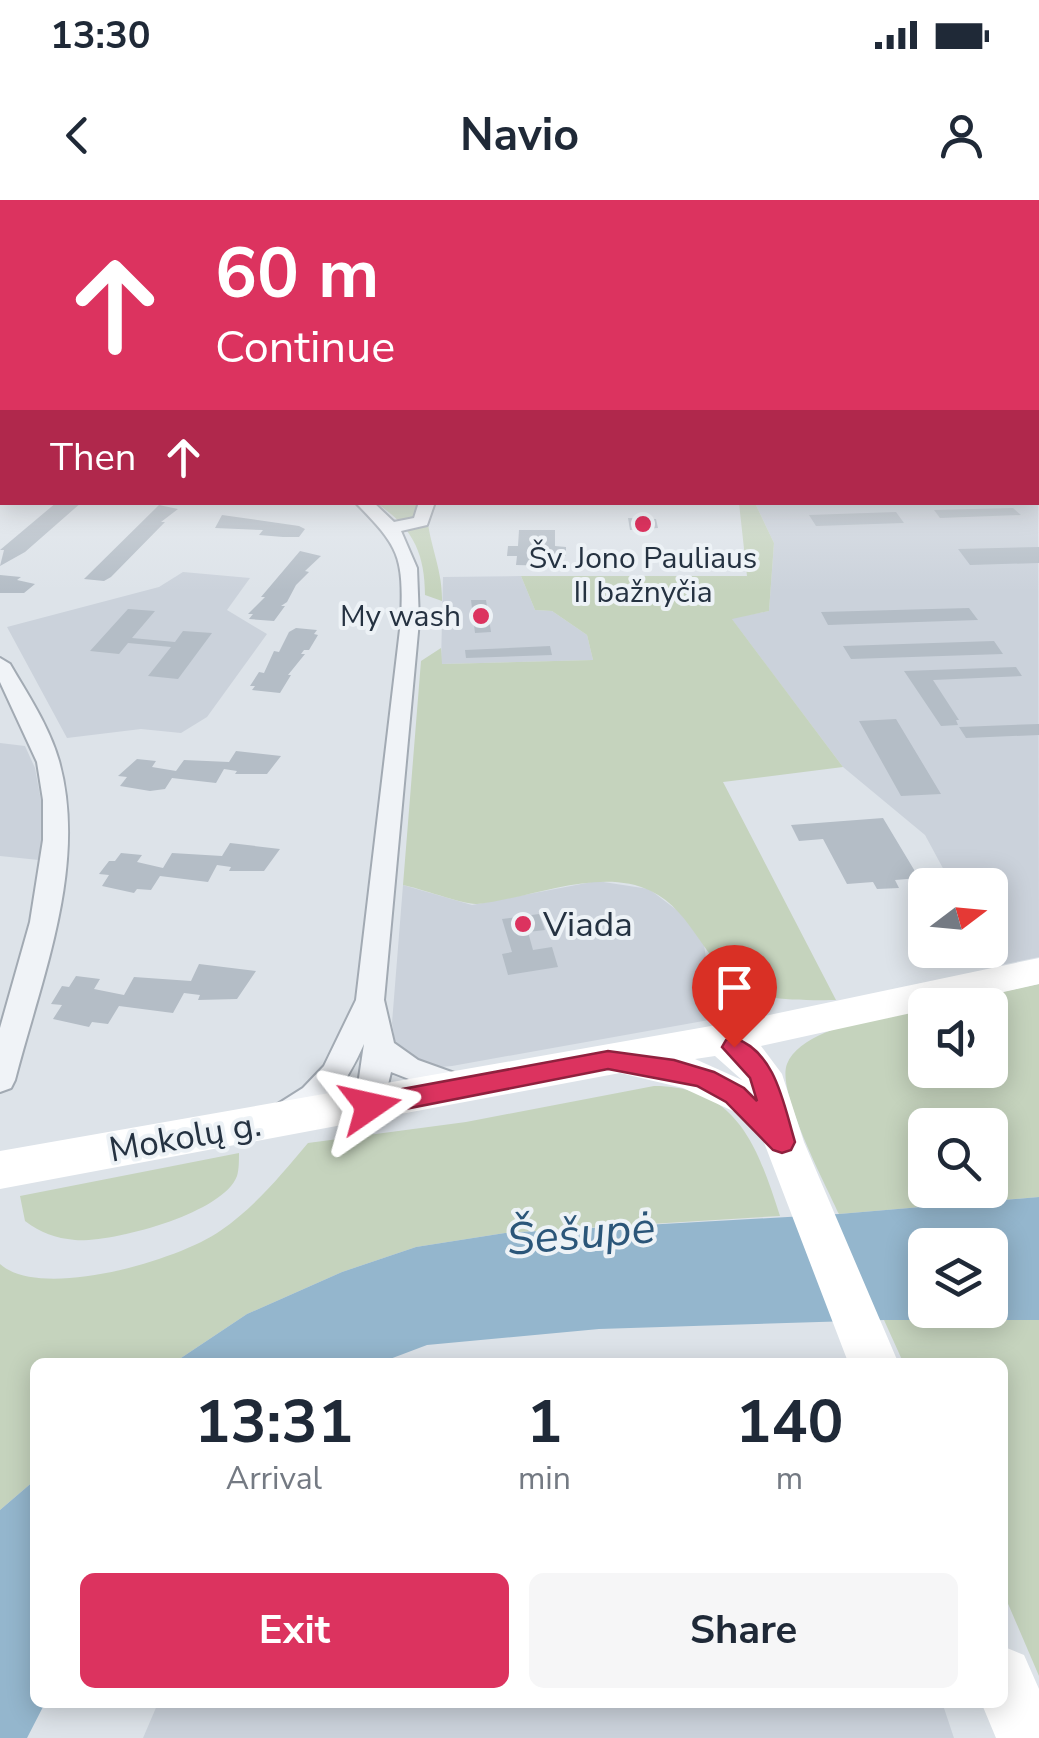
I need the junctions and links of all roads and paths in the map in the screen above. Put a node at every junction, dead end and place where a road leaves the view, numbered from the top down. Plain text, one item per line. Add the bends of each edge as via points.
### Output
1 (366, 505) edge
2 (426, 505) edge
3 (393, 527) junction
4 (0, 664) edge
5 (1039, 971) edge
6 (370, 1000) junction
7 (795, 1025) junction
8 (721, 1039) junction
9 (380, 1049) junction
10 (347, 1054) junction
11 (608, 1060) junction
12 (0, 1080) edge
13 (748, 1084) junction
14 (462, 1088) junction
15 (370, 1106) junction
16 (276, 1121) junction
17 (0, 1170) edge
18 (871, 1358) edge
19 (1008, 1691) edge
20 (1028, 1738) edge

1 - 3 street
2 - 3 street via 422,522
3 - 6 street via 409,560 412,596
4 - 12 street via 47,760 55,807 47,894
5 - 7 main road, Mokolų g.
6 - 9 street
6 - 10 street
7 - 8 main road, Mokolų g.
7 - 13 main road
8 - 11 main road, Mokolų g.
8 - 13 main road via 718,1057
9 - 14 street via 406,1068
9 - 15 street
10 - 15 street
10 - 16 street via 324,1088
11 - 13 main road
11 - 14 main road, Mokolų g.
13 - 18 main road via 786,1152
14 - 15 main road, Mokolų g.
15 - 16 main road, Mokolų g.
16 - 17 main road, Mokolų g.
19 - 20 main road

